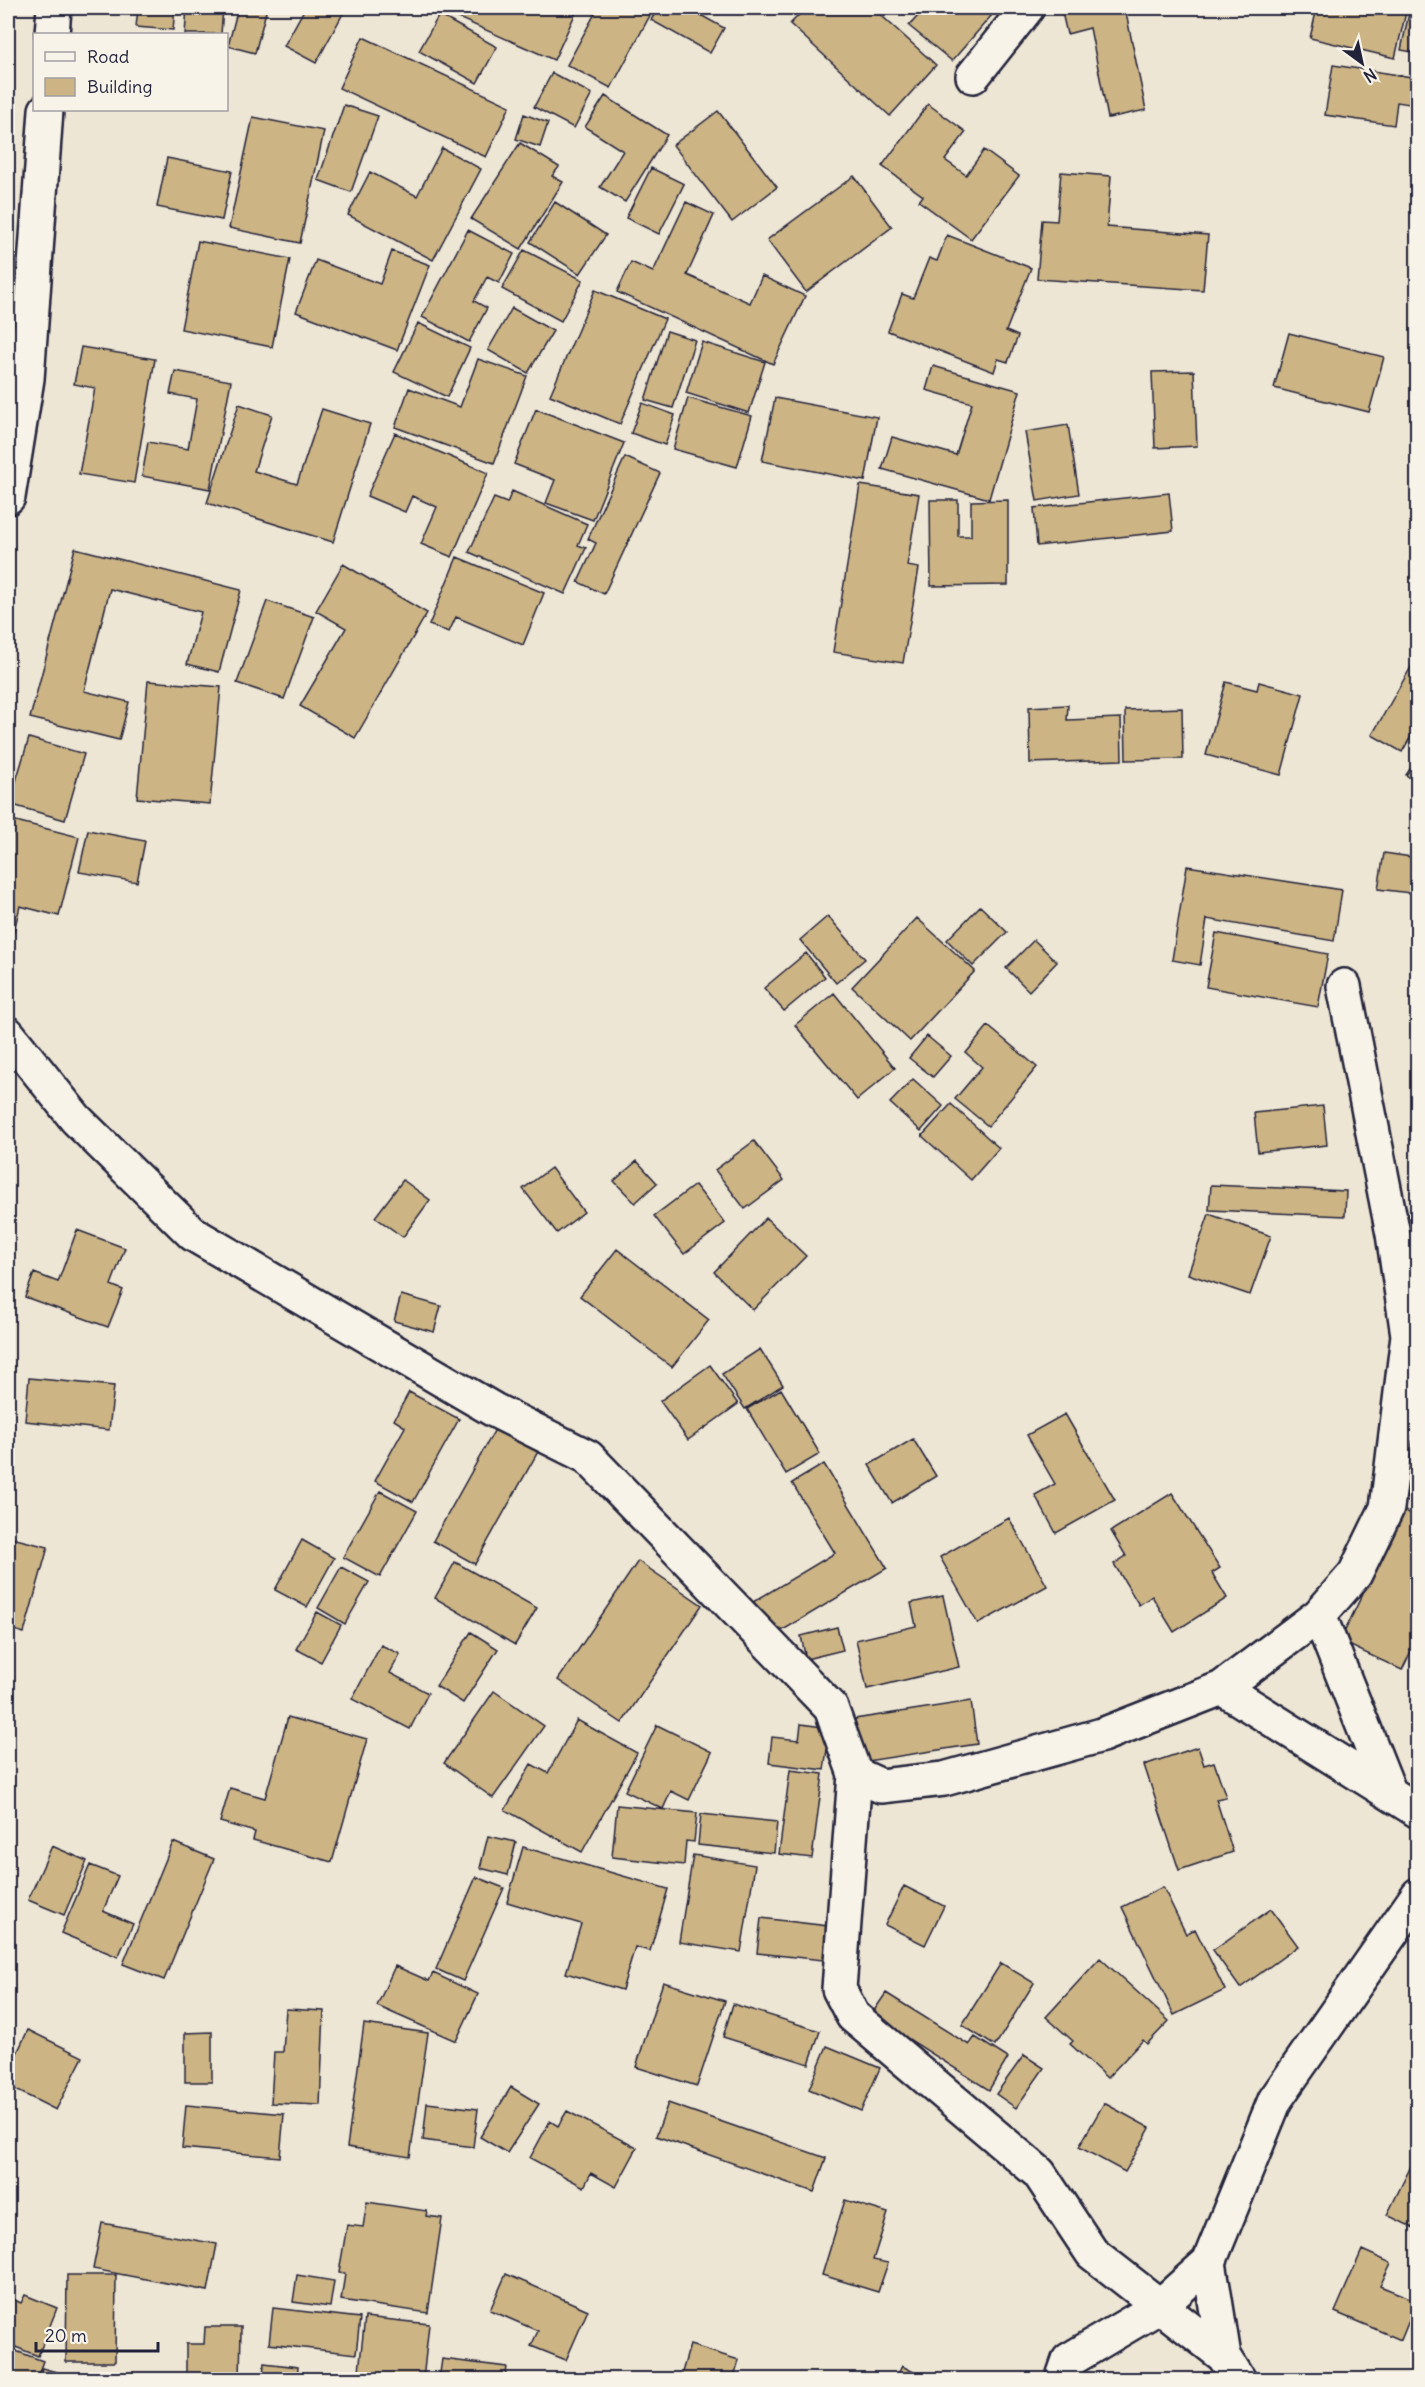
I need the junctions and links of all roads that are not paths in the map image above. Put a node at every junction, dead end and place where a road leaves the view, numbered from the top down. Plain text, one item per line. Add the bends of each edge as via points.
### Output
1 (54, 8) edge
2 (1027, 8) edge
3 (52, 33) edge
4 (973, 76) dead end
5 (46, 111) edge
6 (17, 377) edge
7 (8, 497) edge
8 (1344, 986) dead end
9 (8, 1034) edge
10 (1319, 1615) junction
11 (1222, 1688) junction
12 (855, 1774) junction
13 (1389, 1791) junction
14 (1418, 1811) edge
15 (1418, 1895) edge
16 (1209, 2262) junction
17 (1160, 2306) junction
18 (1232, 2368) edge
19 (1062, 2379) edge

1 - 3 street
2 - 4 street
5 - 6 street
6 - 7 street
8 - 10 street via 1394,1234 1408,1335 1387,1508 1355,1574
9 - 12 street via 76,1119 193,1234 494,1410 588,1457 831,1708
10 - 11 street
10 - 13 street
11 - 12 street via 1102,1736 944,1779 881,1786
11 - 13 street
12 - 17 street via 839,1989 854,2016 1039,2173 1092,2253
13 - 14 street
15 - 16 street via 1275,2100
16 - 17 street
16 - 18 street
17 - 18 street
17 - 19 street via 1069,2360

